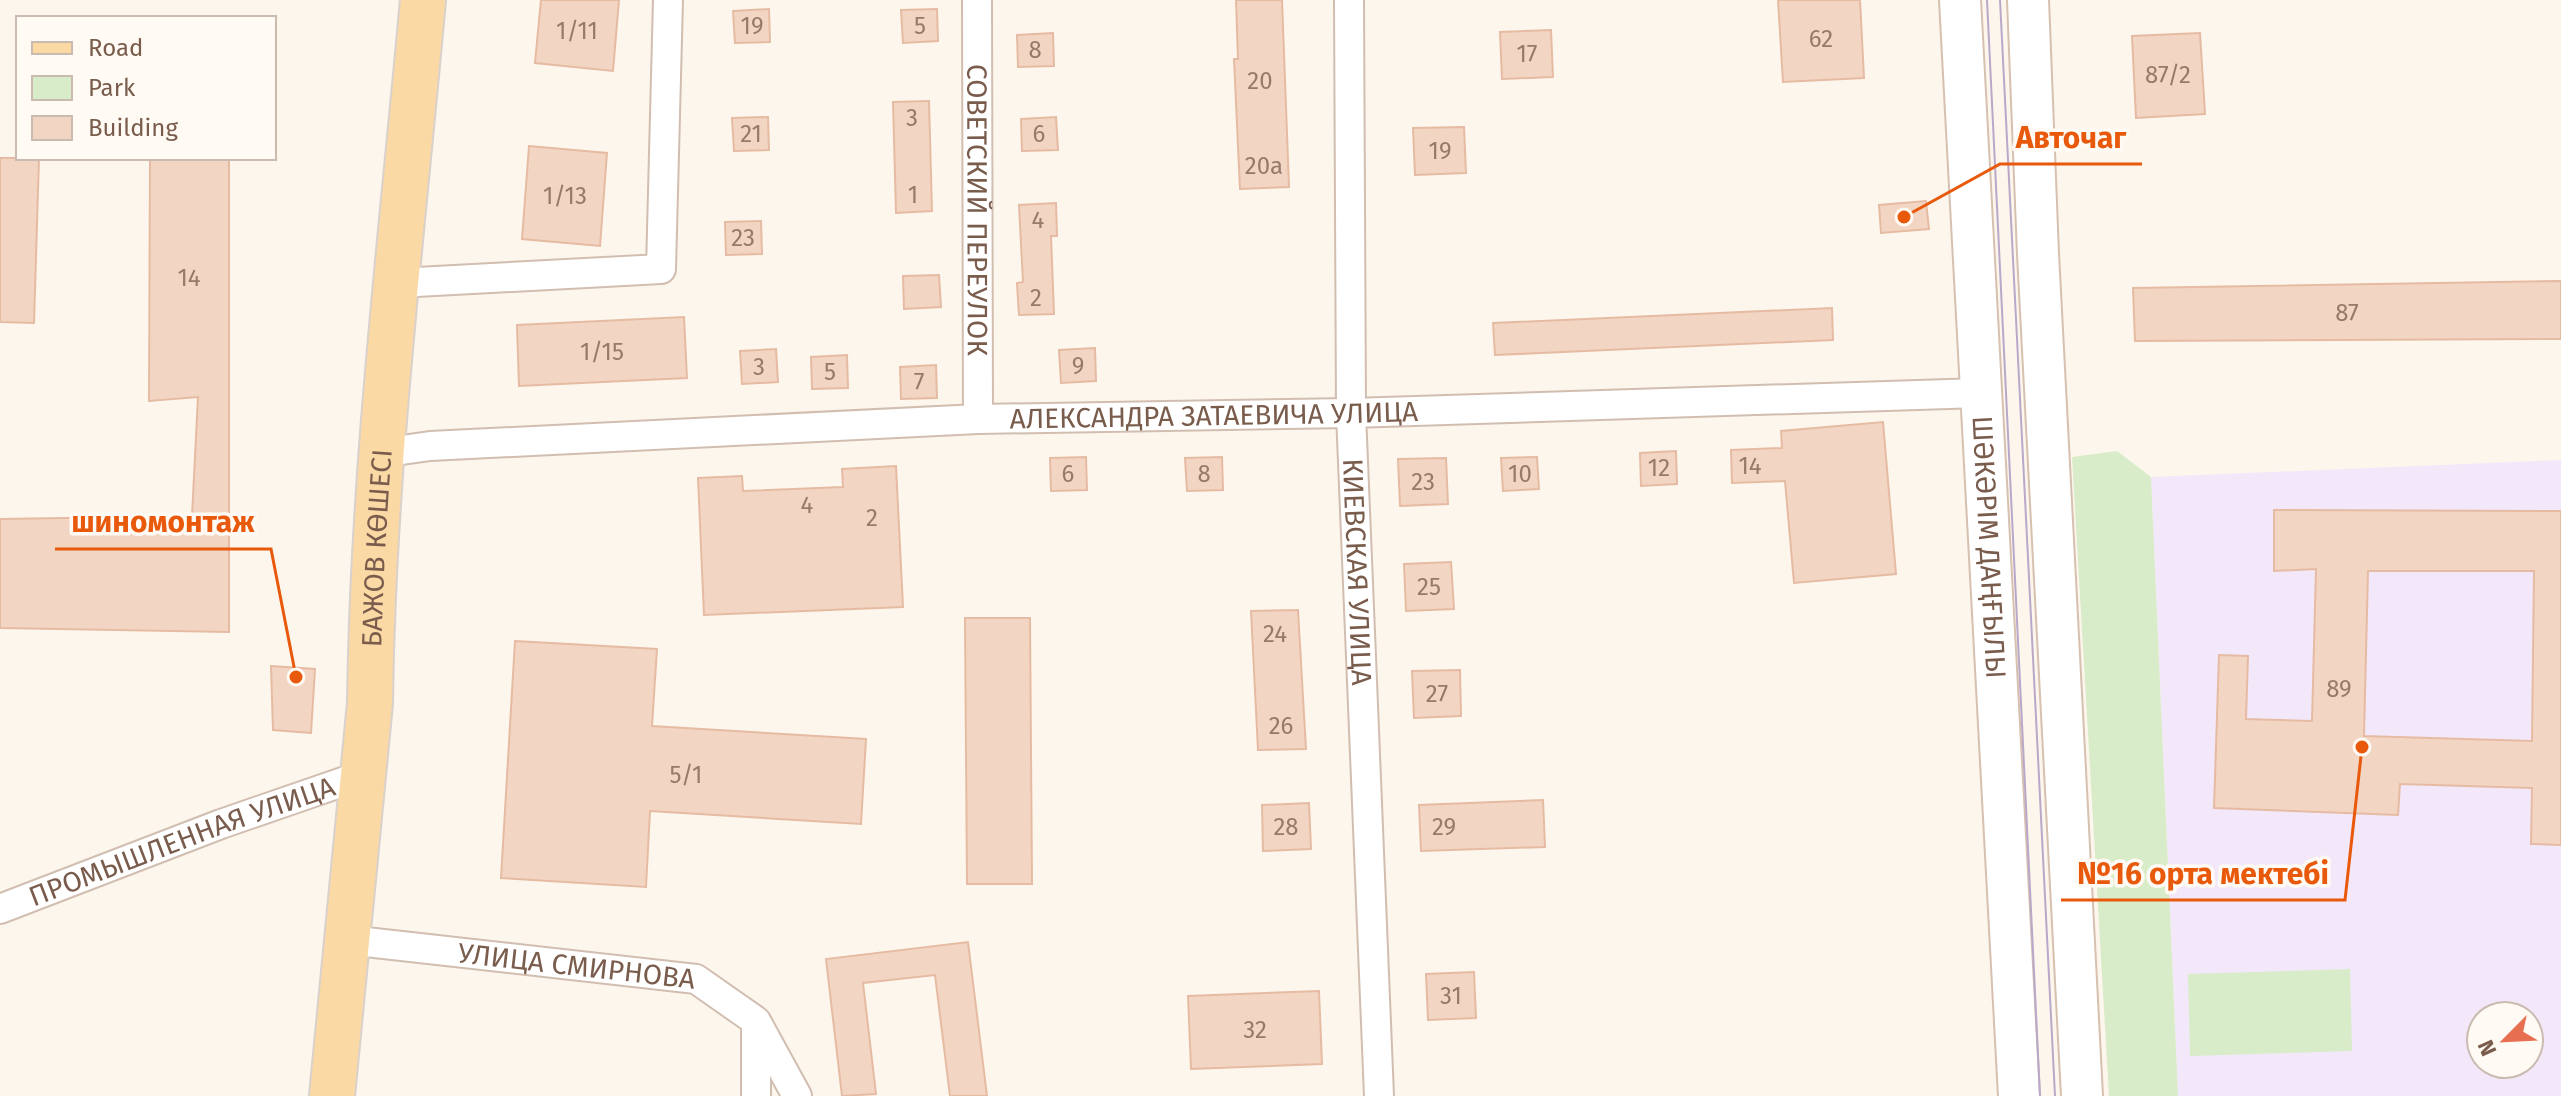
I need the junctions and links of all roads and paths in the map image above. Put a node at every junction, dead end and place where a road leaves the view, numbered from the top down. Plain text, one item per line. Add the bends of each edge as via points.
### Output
1 (423, 0) edge
2 (668, 0) edge
3 (977, 0) edge
4 (1349, 0) edge
5 (1960, 0) edge
6 (2028, 0) edge
7 (398, 283) junction
8 (2045, 389) junction
9 (1980, 393) junction
10 (1351, 413) junction
11 (978, 419) junction
12 (381, 453) junction
13 (363, 775) junction
14 (0, 909) edge
15 (348, 940) junction
16 (756, 1021) junction
17 (332, 1096) edge
18 (756, 1096) edge
19 (797, 1096) edge
20 (1379, 1096) edge
21 (2019, 1096) edge
22 (2082, 1096) edge

1 - 7 main road, БАЖОВ КӨШЕСІ
2 - 7 street via 661,269
3 - 11 street, СОВЕТСКИЙ ПЕРЕУЛОК
4 - 10 street, КИЕВСКАЯ УЛИЦА
5 - 9 main road, ШӘКӘРІМ ДАҢҒЫЛЫ
6 - 8 main road
7 - 12 main road, БАЖОВ КӨШЕСІ
8 - 9 main road, АЛЕКСАНДРА ЗАТАЕВИЧА УЛИЦА
8 - 22 main road
9 - 10 street, АЛЕКСАНДРА ЗАТАЕВИЧА УЛИЦА
9 - 21 main road, ШӘКӘРІМ ДАҢҒЫЛЫ
10 - 11 street, АЛЕКСАНДРА ЗАТАЕВИЧА УЛИЦА
10 - 20 street, КИЕВСКАЯ УЛИЦА
11 - 12 street, АЛЕКСАНДРА ЗАТАЕВИЧА УЛИЦА via 430,446
12 - 13 main road, БАЖОВ КӨШЕСІ
13 - 14 street, ПРОМЫШЛЕННАЯ УЛИЦА
13 - 15 main road, БАЖОВ КӨШЕСІ
15 - 16 street, УЛИЦА СМИРНОВА via 696,979
15 - 17 main road, БАЖОВ КӨШЕСІ
16 - 18 street
16 - 19 street, УЛИЦА СМИРНОВА

